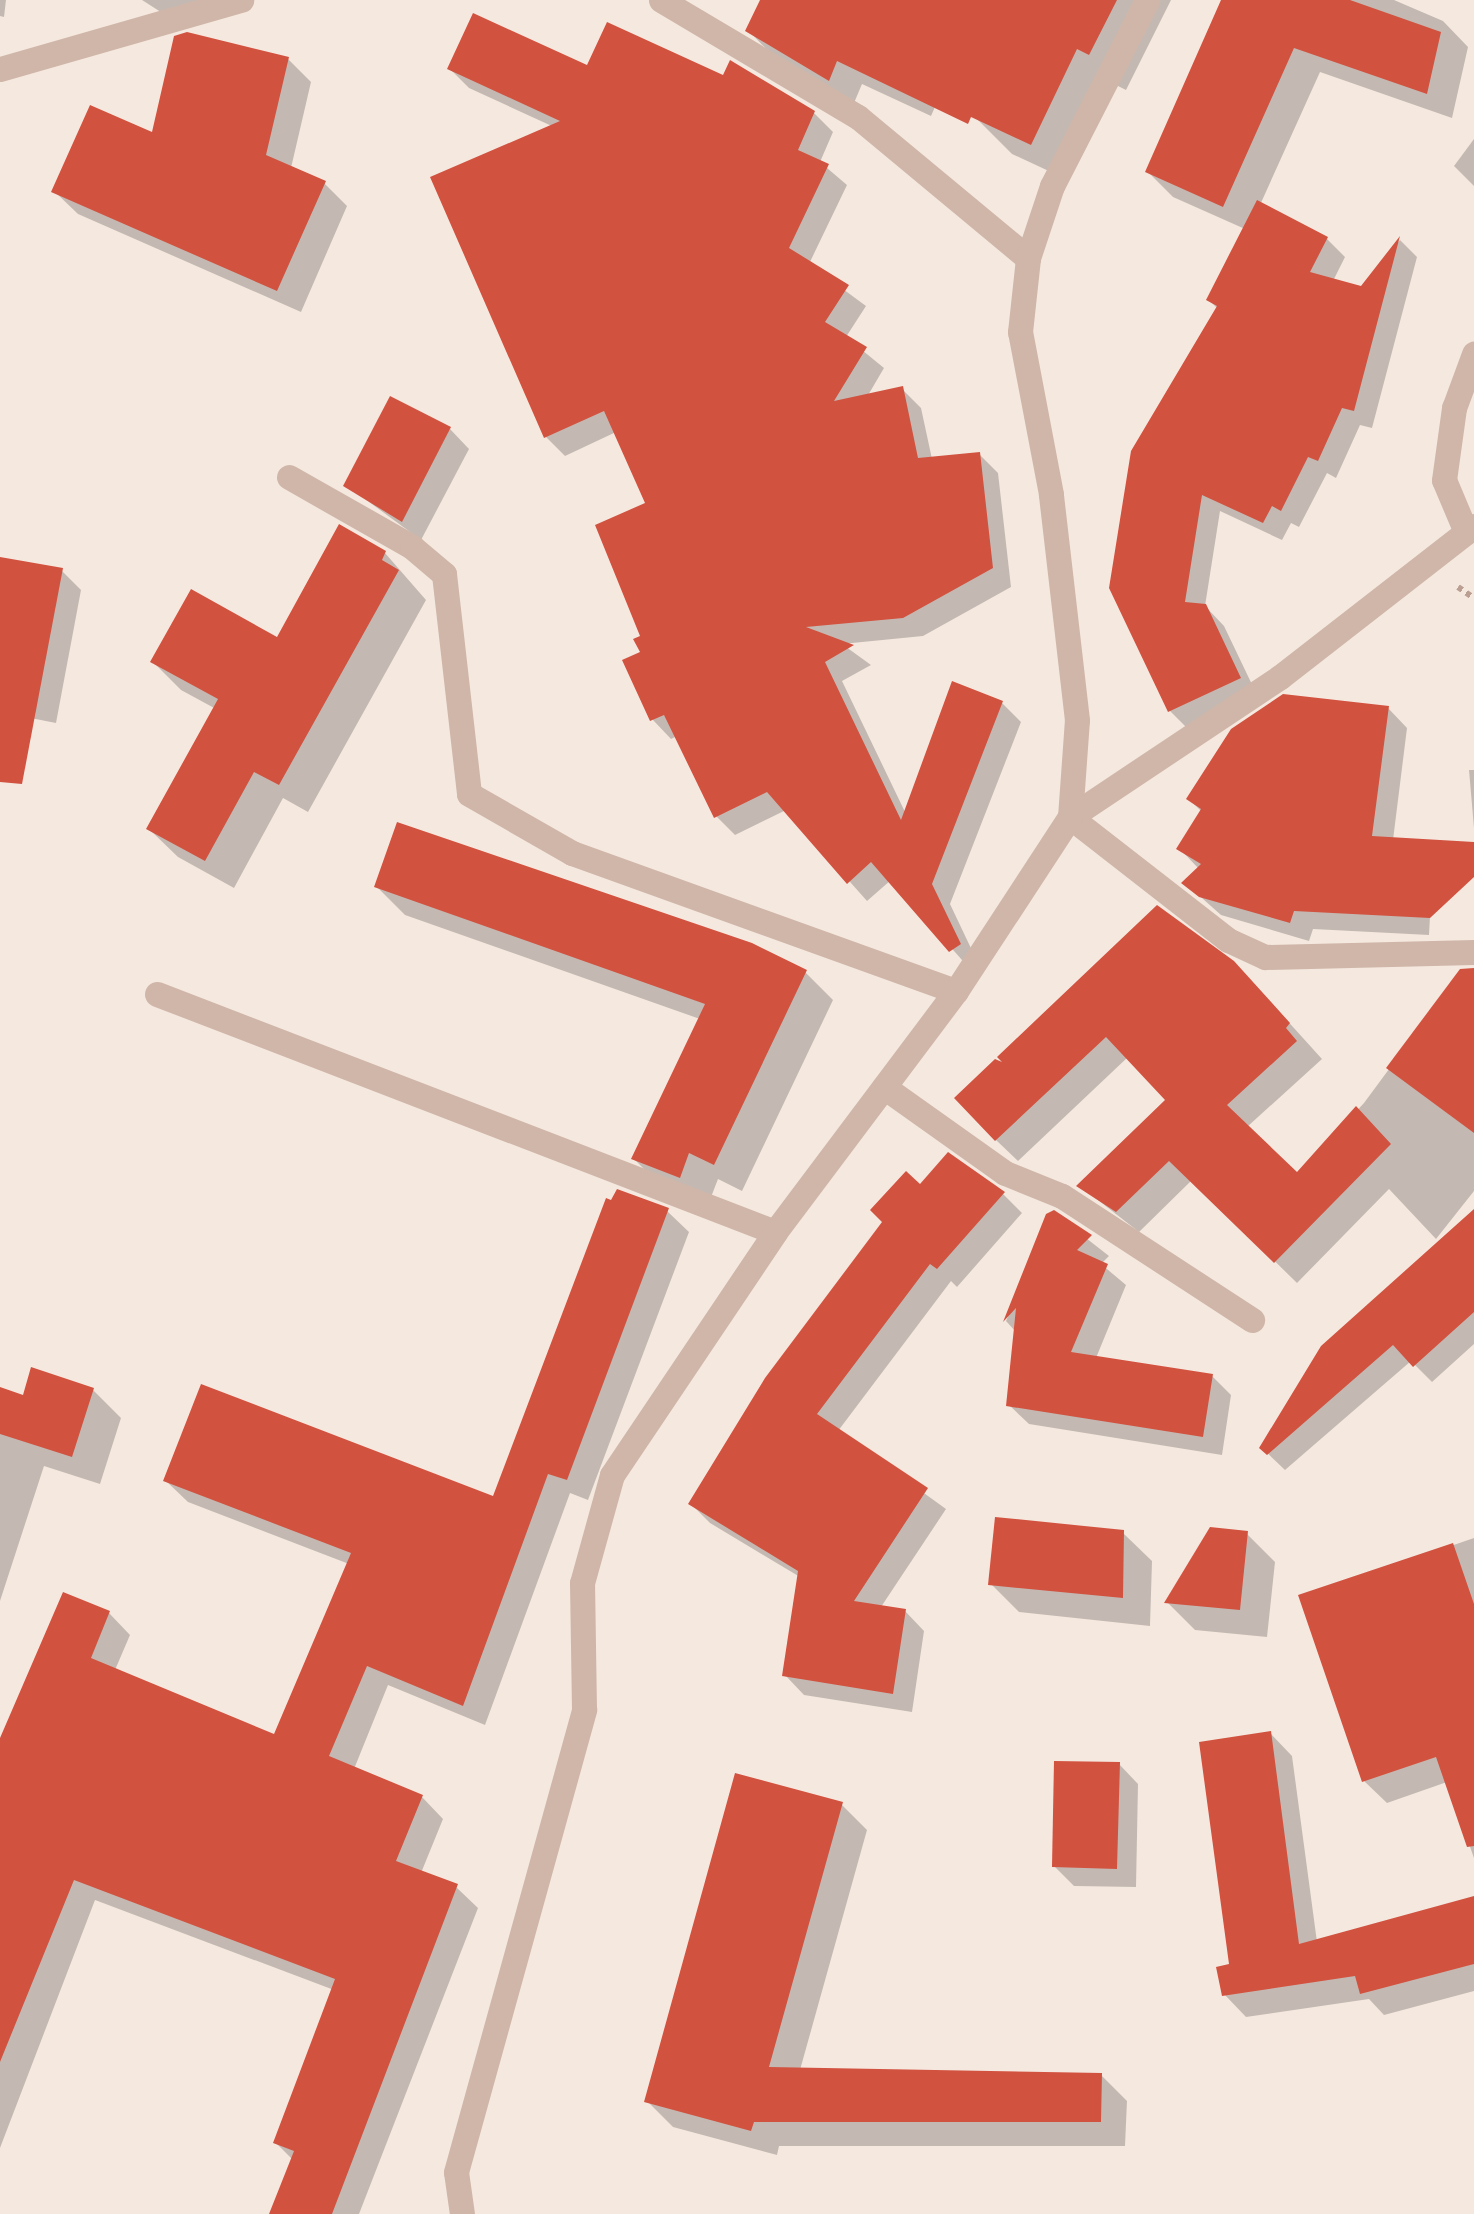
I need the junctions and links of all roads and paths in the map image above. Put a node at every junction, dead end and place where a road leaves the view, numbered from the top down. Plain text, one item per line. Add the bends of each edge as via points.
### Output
1 (241, 0) edge
2 (660, 0) edge
3 (1147, 0) edge
4 (0, 69) edge
5 (1028, 258) junction
6 (1474, 354) edge
7 (289, 476) dead end
8 (1470, 529) edge
9 (1070, 817) junction
10 (1474, 952) edge
11 (956, 991) junction
12 (157, 994) dead end
13 (884, 1086) junction
14 (775, 1232) junction
15 (1252, 1320) dead end
16 (462, 2214) edge

1 - 4 street
2 - 5 street via 858,117
3 - 5 street via 1052,186
5 - 9 street via 1020,332 1051,494 1077,720
6 - 8 street via 1454,408 1444,480
7 - 11 street via 444,574 468,794 572,853
8 - 9 street via 1280,676
9 - 10 street via 1228,940 1265,956
9 - 11 street
11 - 13 street
12 - 14 street
13 - 14 street
13 - 15 street via 1005,1172 1062,1196
14 - 16 street via 612,1475 582,1583 584,1709 456,2172

